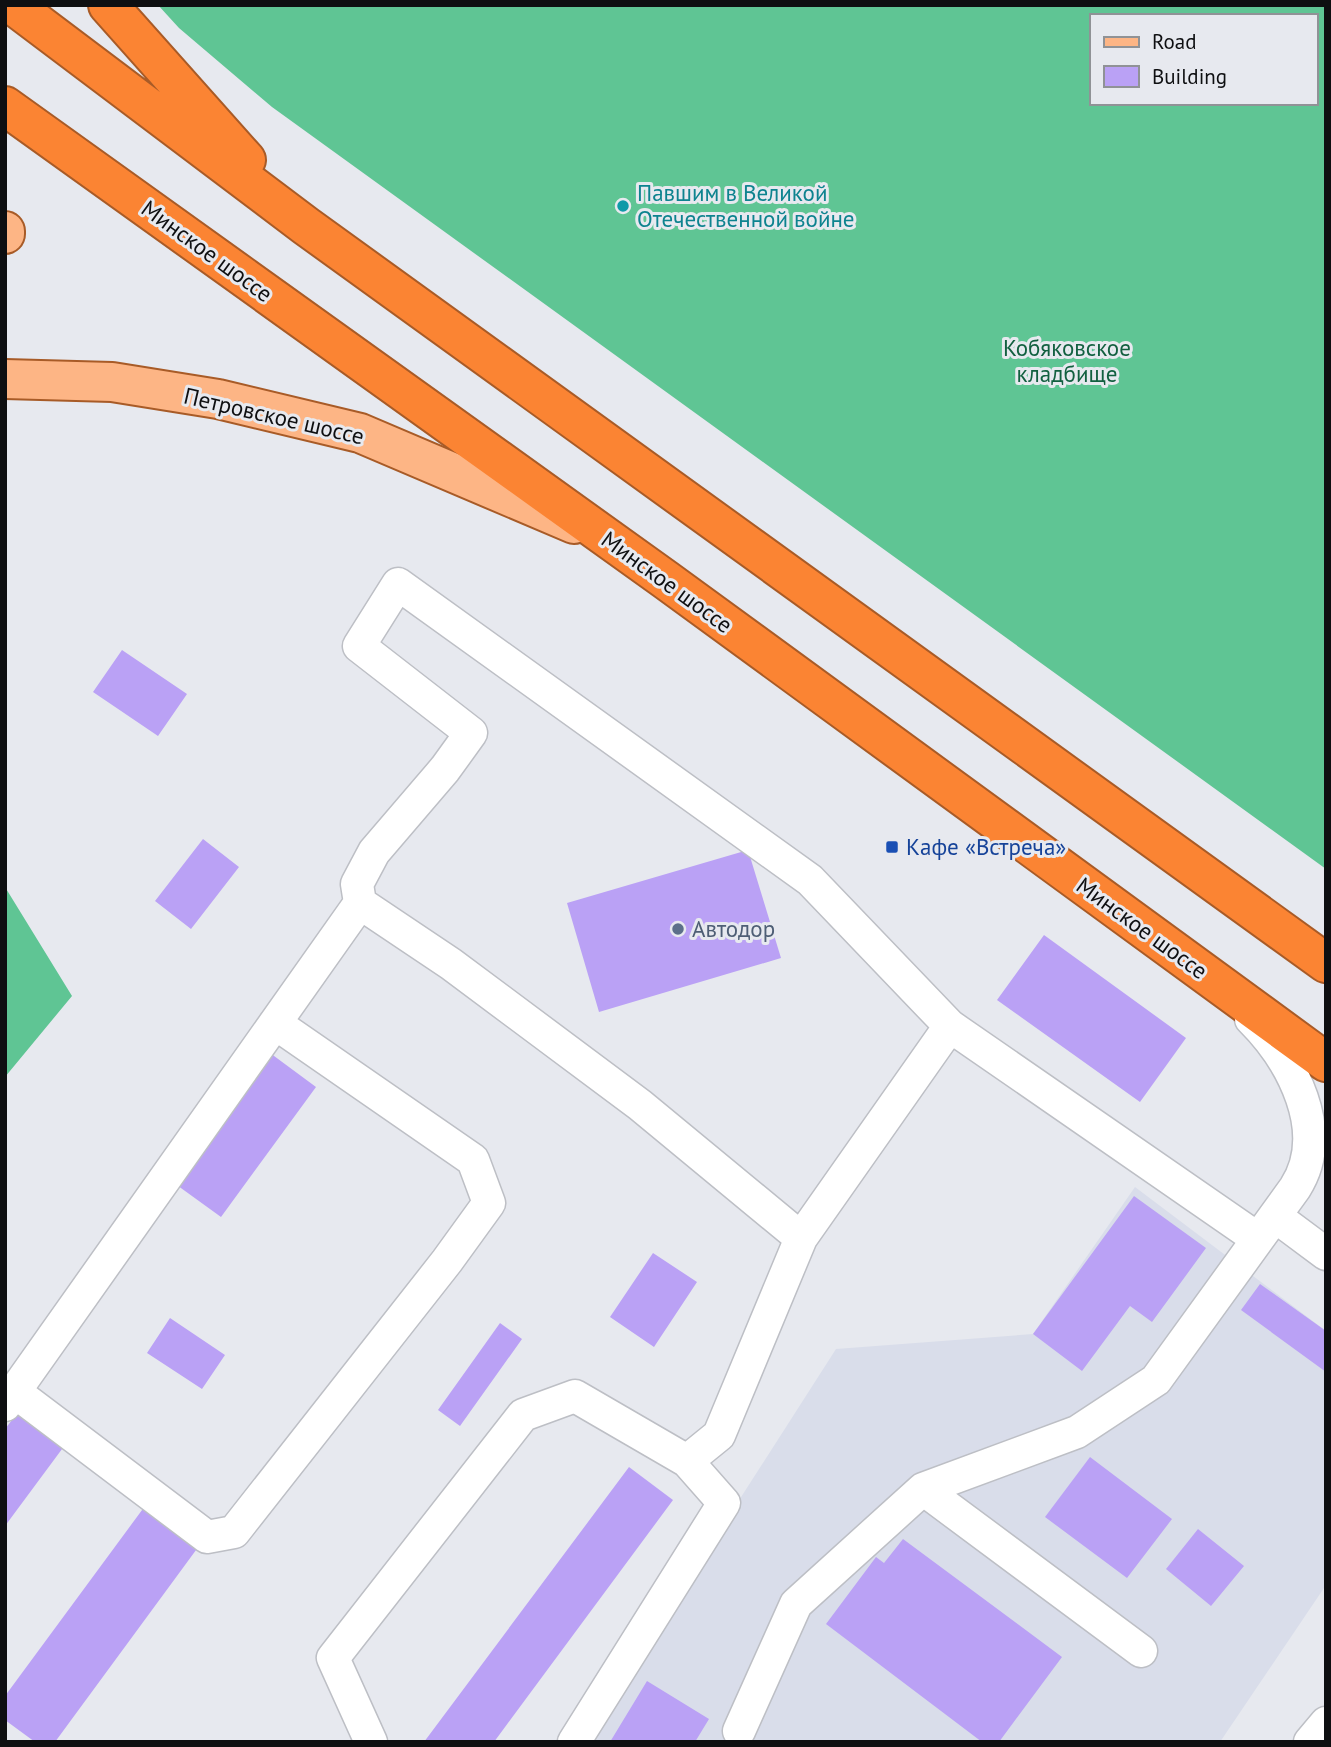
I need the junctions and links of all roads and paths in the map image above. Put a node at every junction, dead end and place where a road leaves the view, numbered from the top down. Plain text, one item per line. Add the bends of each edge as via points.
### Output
1 (13, 5) edge
2 (108, 5) edge
3 (5, 106) edge
4 (306, 226) junction
5 (5, 379) edge
6 (608, 539) junction
7 (360, 903) junction
8 (1326, 962) edge
9 (1208, 976) junction
10 (275, 1023) junction
11 (950, 1026) junction
12 (1326, 1062) edge
13 (1315, 1170) edge
14 (1266, 1228) junction
15 (801, 1238) junction
16 (1326, 1254) edge
17 (10, 1399) edge
18 (687, 1461) junction
19 (923, 1489) junction
20 (1140, 1651) dead end
21 (1326, 1723) edge
22 (739, 1731) dead end
23 (371, 1742) edge
24 (574, 1742) edge
25 (1310, 1742) edge

1 - 4 highway
2 - 4 highway
3 - 6 highway, Минское шоссе
4 - 8 highway
5 - 6 main road, Петровское шоссе via 112,383 218,399 360,433
6 - 9 highway, Минское шоссе
7 - 10 lane
7 - 11 lane via 357,884 374,852 471,733 359,646 398,584 810,880
7 - 15 lane via 451,964 640,1105
9 - 12 highway, Минское шоссе
9 - 13 lane via 1261,1029 1299,1084 1307,1105
10 - 17 lane
10 - 17 lane via 473,1160 489,1203 234,1532 207,1537
11 - 14 lane
11 - 15 lane
13 - 14 lane
14 - 16 lane
14 - 19 lane via 1156,1380 1077,1432
15 - 18 lane via 719,1435
18 - 23 lane via 575,1395 523,1415 333,1657
18 - 24 lane via 724,1503
19 - 20 lane
19 - 22 lane via 796,1604
21 - 25 lane

